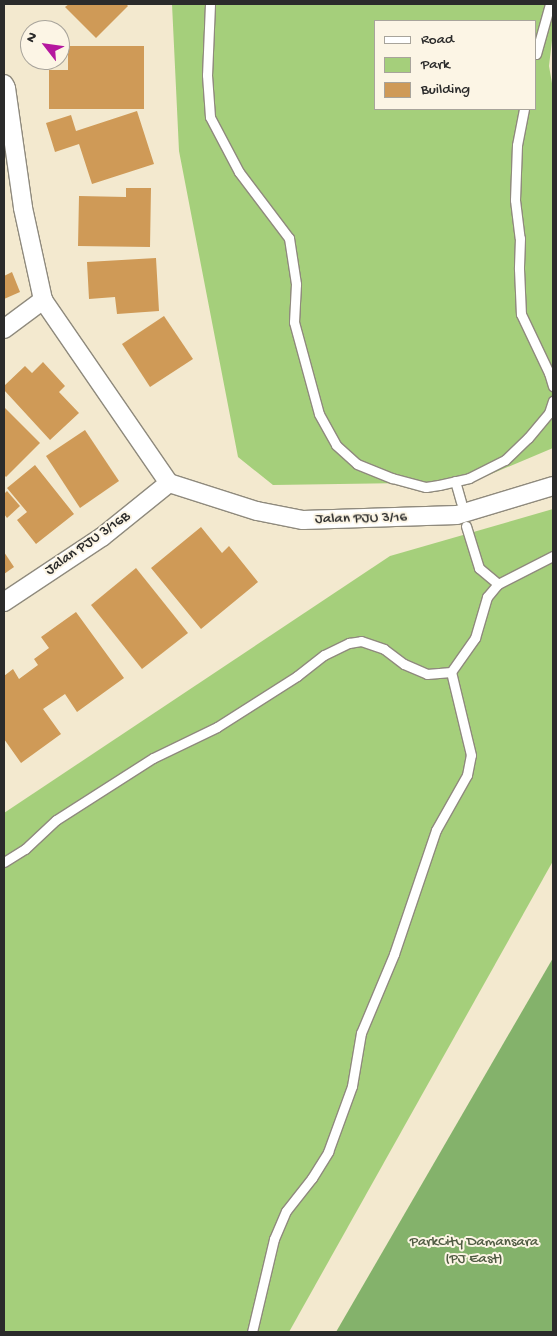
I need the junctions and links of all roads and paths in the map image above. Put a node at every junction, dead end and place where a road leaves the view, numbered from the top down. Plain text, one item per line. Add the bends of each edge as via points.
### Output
1 (210, 4) edge
2 (550, 4) edge
3 (537, 50) edge
4 (4, 84) edge
5 (524, 110) edge
6 (43, 300) junction
7 (4, 329) edge
8 (553, 386) edge
9 (553, 401) edge
10 (455, 481) junction
11 (169, 483) junction
12 (553, 486) edge
13 (461, 502) dead end
14 (466, 526) dead end
15 (553, 556) edge
16 (498, 584) junction
17 (4, 602) edge
18 (451, 672) junction
19 (4, 862) edge
20 (252, 1332) edge

1 - 10 lane via 207,75 210,117 239,172 288,238 296,284 294,322 319,414 336,445 358,464 426,487
2 - 3 lane
4 - 6 street via 23,208
5 - 8 lane via 517,145 515,200 520,238 521,314
6 - 7 street
6 - 11 street
9 - 10 lane via 528,438 504,460 469,478
10 - 13 lane
11 - 12 street, Jalan PJU 3/16 via 257,511 303,520 457,515
11 - 17 street, Jalan PJU 3/16B via 102,537
14 - 16 lane via 479,568
15 - 16 lane
16 - 18 lane via 487,597 475,638
18 - 19 lane via 427,674 404,664 384,649 361,641 350,643 324,655 217,727 153,758 56,820
18 - 20 lane via 471,755 467,775 436,830 394,954 360,1032 352,1086 328,1152 286,1211 274,1239

